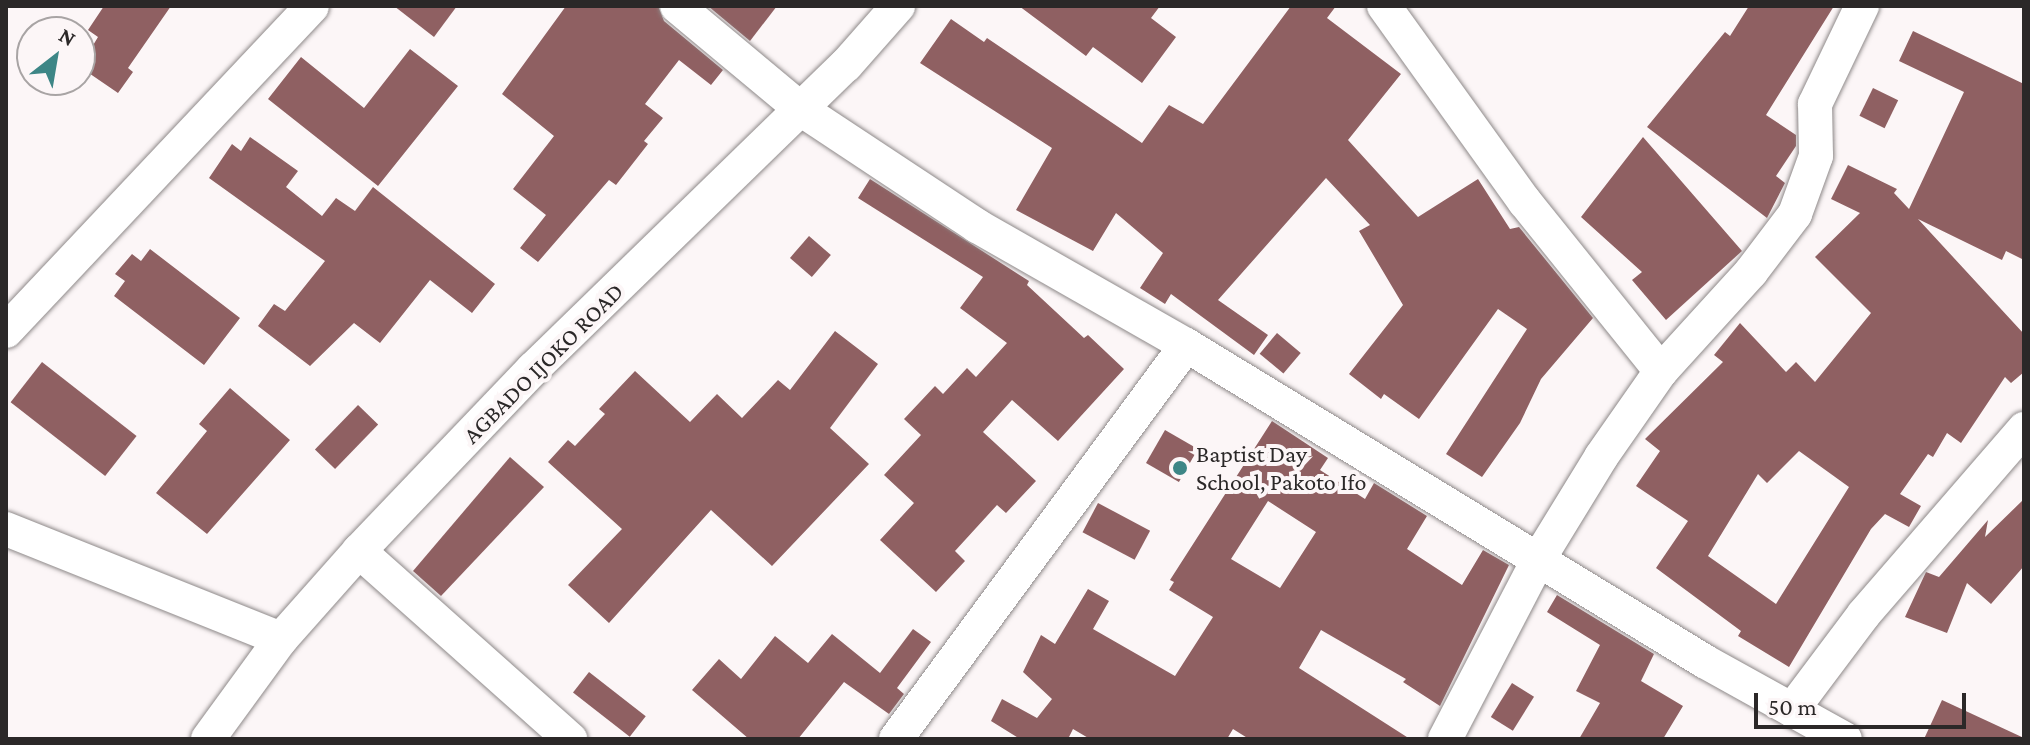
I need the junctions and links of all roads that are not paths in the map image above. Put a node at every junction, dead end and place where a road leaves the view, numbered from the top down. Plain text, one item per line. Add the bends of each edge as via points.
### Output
1 (312, 6) edge
2 (677, 6) edge
3 (896, 6) edge
4 (1384, 6) edge
5 (1862, 6) edge
6 (802, 110) junction
7 (6, 331) edge
8 (1186, 345) junction
9 (1661, 371) junction
10 (2024, 429) edge
11 (6, 529) edge
12 (359, 551) junction
13 (1538, 560) junction
14 (281, 639) junction
15 (1792, 710) junction
16 (1830, 735) edge
17 (208, 739) edge
18 (570, 739) edge
19 (896, 739) edge
20 (1445, 739) edge

1 - 7 street
2 - 6 street
3 - 6 street, AGBADO IJOKO ROAD
4 - 9 street via 1525,202
5 - 9 street via 1815,104 1816,156 1795,214 1751,272
6 - 8 street via 977,226
6 - 12 street, AGBADO IJOKO ROAD via 533,369
8 - 13 street
8 - 19 street
9 - 13 street
10 - 15 street via 1864,614
11 - 14 street
12 - 14 street, AGBADO IJOKO ROAD
12 - 18 street
13 - 15 street
13 - 20 street
14 - 17 street, AGBADO IJOKO ROAD
15 - 16 street

